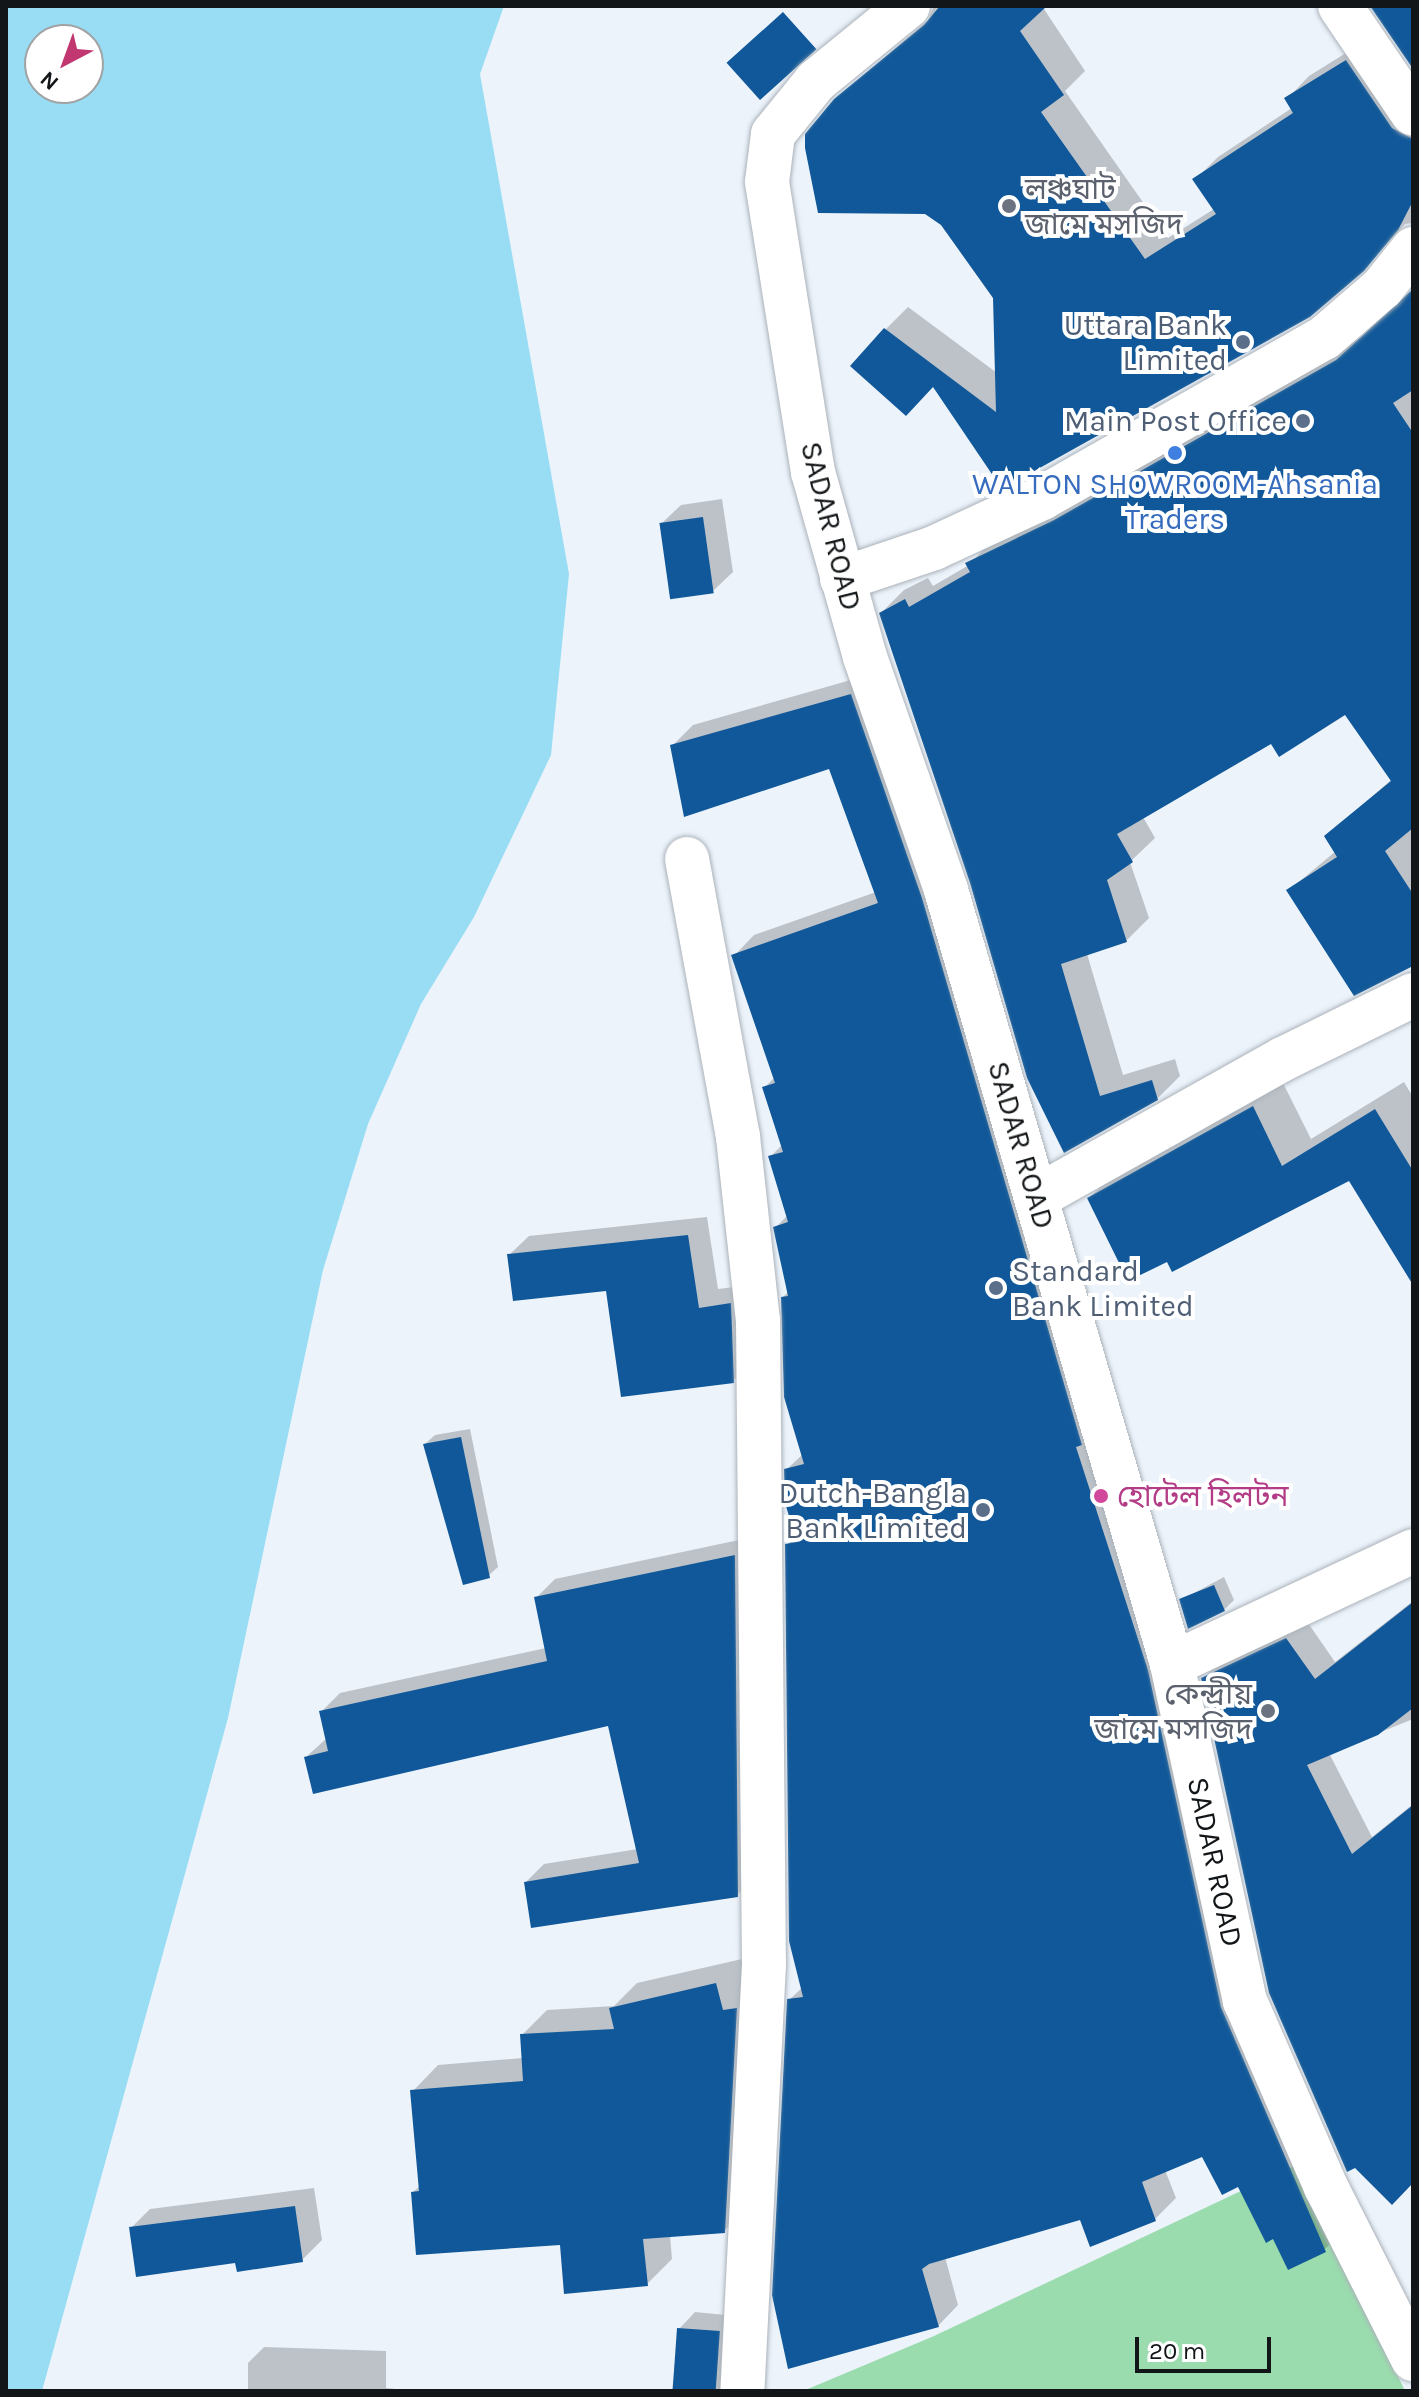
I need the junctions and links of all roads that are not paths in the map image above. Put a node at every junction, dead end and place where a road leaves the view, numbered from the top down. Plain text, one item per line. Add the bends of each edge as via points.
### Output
1 (908, 6) edge
2 (1340, 6) edge
3 (1413, 114) edge
4 (1413, 249) edge
5 (842, 579) junction
6 (687, 859) dead end
7 (1413, 995) edge
8 (1037, 1197) junction
9 (1413, 1551) edge
10 (1172, 1664) junction
11 (1413, 2359) edge
12 (742, 2391) edge

1 - 5 street, SADAR ROAD via 793,105 773,134 767,182 813,472
2 - 3 street
4 - 5 street via 1382,288 1324,338 1042,498 934,548
5 - 8 street, SADAR ROAD via 946,890
6 - 12 street via 738,1137 758,1320 764,1964
7 - 8 street via 1283,1059
8 - 10 street, SADAR ROAD
9 - 10 street
10 - 11 street, SADAR ROAD via 1245,2001 1326,2187

